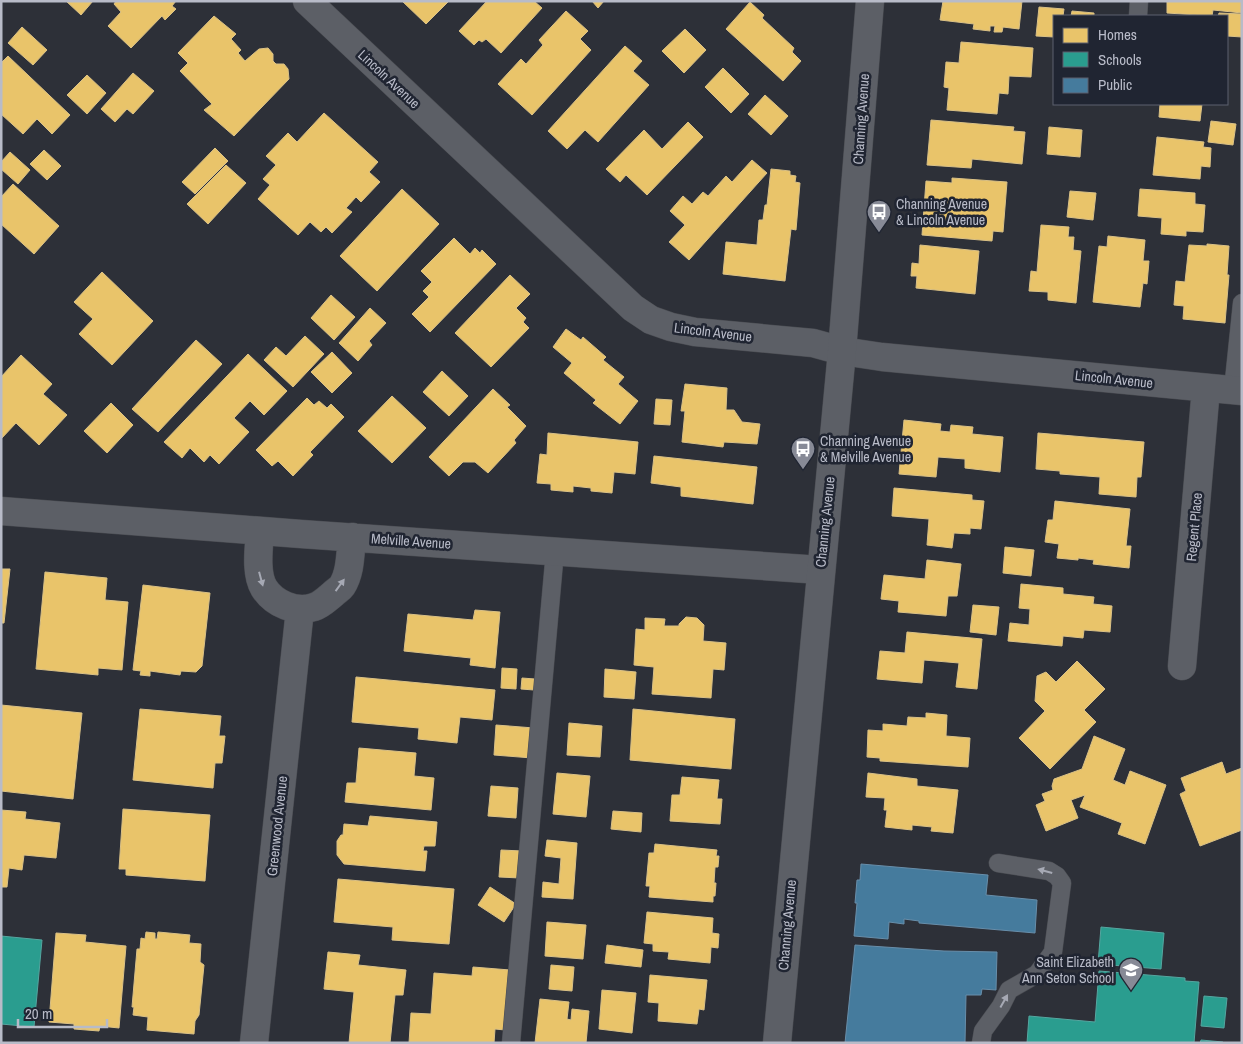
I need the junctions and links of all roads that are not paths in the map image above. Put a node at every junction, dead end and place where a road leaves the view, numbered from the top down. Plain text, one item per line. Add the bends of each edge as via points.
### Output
1 (307, 1) edge
2 (870, 1) edge
3 (1139, 1) edge
4 (1138, 15) edge
5 (1242, 303) edge
6 (842, 351) junction
7 (1206, 388) junction
8 (1237, 391) edge
9 (1, 511) edge
10 (260, 531) junction
11 (352, 537) junction
12 (555, 551) junction
13 (820, 570) junction
14 (300, 609) junction
15 (1182, 666) dead end
16 (998, 863) dead end
17 (254, 1043) edge
18 (511, 1043) edge
19 (776, 1043) edge
20 (980, 1043) edge

1 - 6 street, Lincoln Avenue via 626,302 651,320 695,332 813,343
2 - 6 street, Channing Avenue
3 - 4 lane
5 - 8 lane
6 - 7 street, Lincoln Avenue
6 - 13 street, Channing Avenue
7 - 8 street, Lincoln Avenue
7 - 15 street, Regent Place
9 - 10 street, Melville Avenue
10 - 11 street, Melville Avenue
10 -> 14 street via 259,572 264,587 276,601
11 - 12 street, Melville Avenue
14 -> 11 street via 315,607 341,586 348,571
12 - 13 street, Melville Avenue
12 - 18 lane
13 - 19 street, Channing Avenue
14 - 17 street, Greenwood Avenue
20 -> 16 lane via 983,1031 1010,990 1037,974 1053,952 1062,883 1049,871

